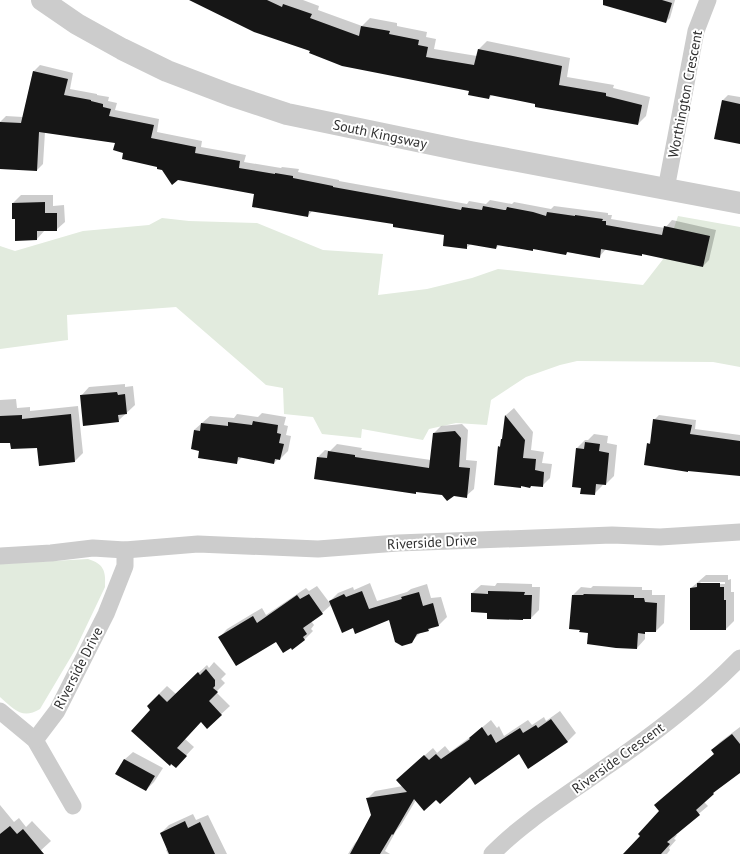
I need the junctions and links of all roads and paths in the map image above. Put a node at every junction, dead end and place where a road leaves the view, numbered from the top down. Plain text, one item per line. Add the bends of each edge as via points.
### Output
1 (42, 0) edge
2 (708, 0) edge
3 (666, 189) junction
4 (740, 203) edge
5 (740, 532) edge
6 (125, 550) junction
7 (0, 556) edge
8 (740, 658) edge
9 (0, 711) edge
10 (35, 740) junction
11 (73, 806) dead end
12 (492, 854) edge

1 - 3 street, South Kingsway via 77,24 167,71 287,114
2 - 3 street, Worthington Crescent via 696,31
3 - 4 street, South Kingsway
5 - 6 street, Riverside Drive via 660,537 612,535 398,543 318,550 198,544
6 - 7 street, Riverside Drive via 93,548
6 - 10 street, Riverside Drive via 125,566 106,614 57,711
8 - 12 street, Riverside Crescent via 672,720 545,810
9 - 10 street
10 - 11 street

